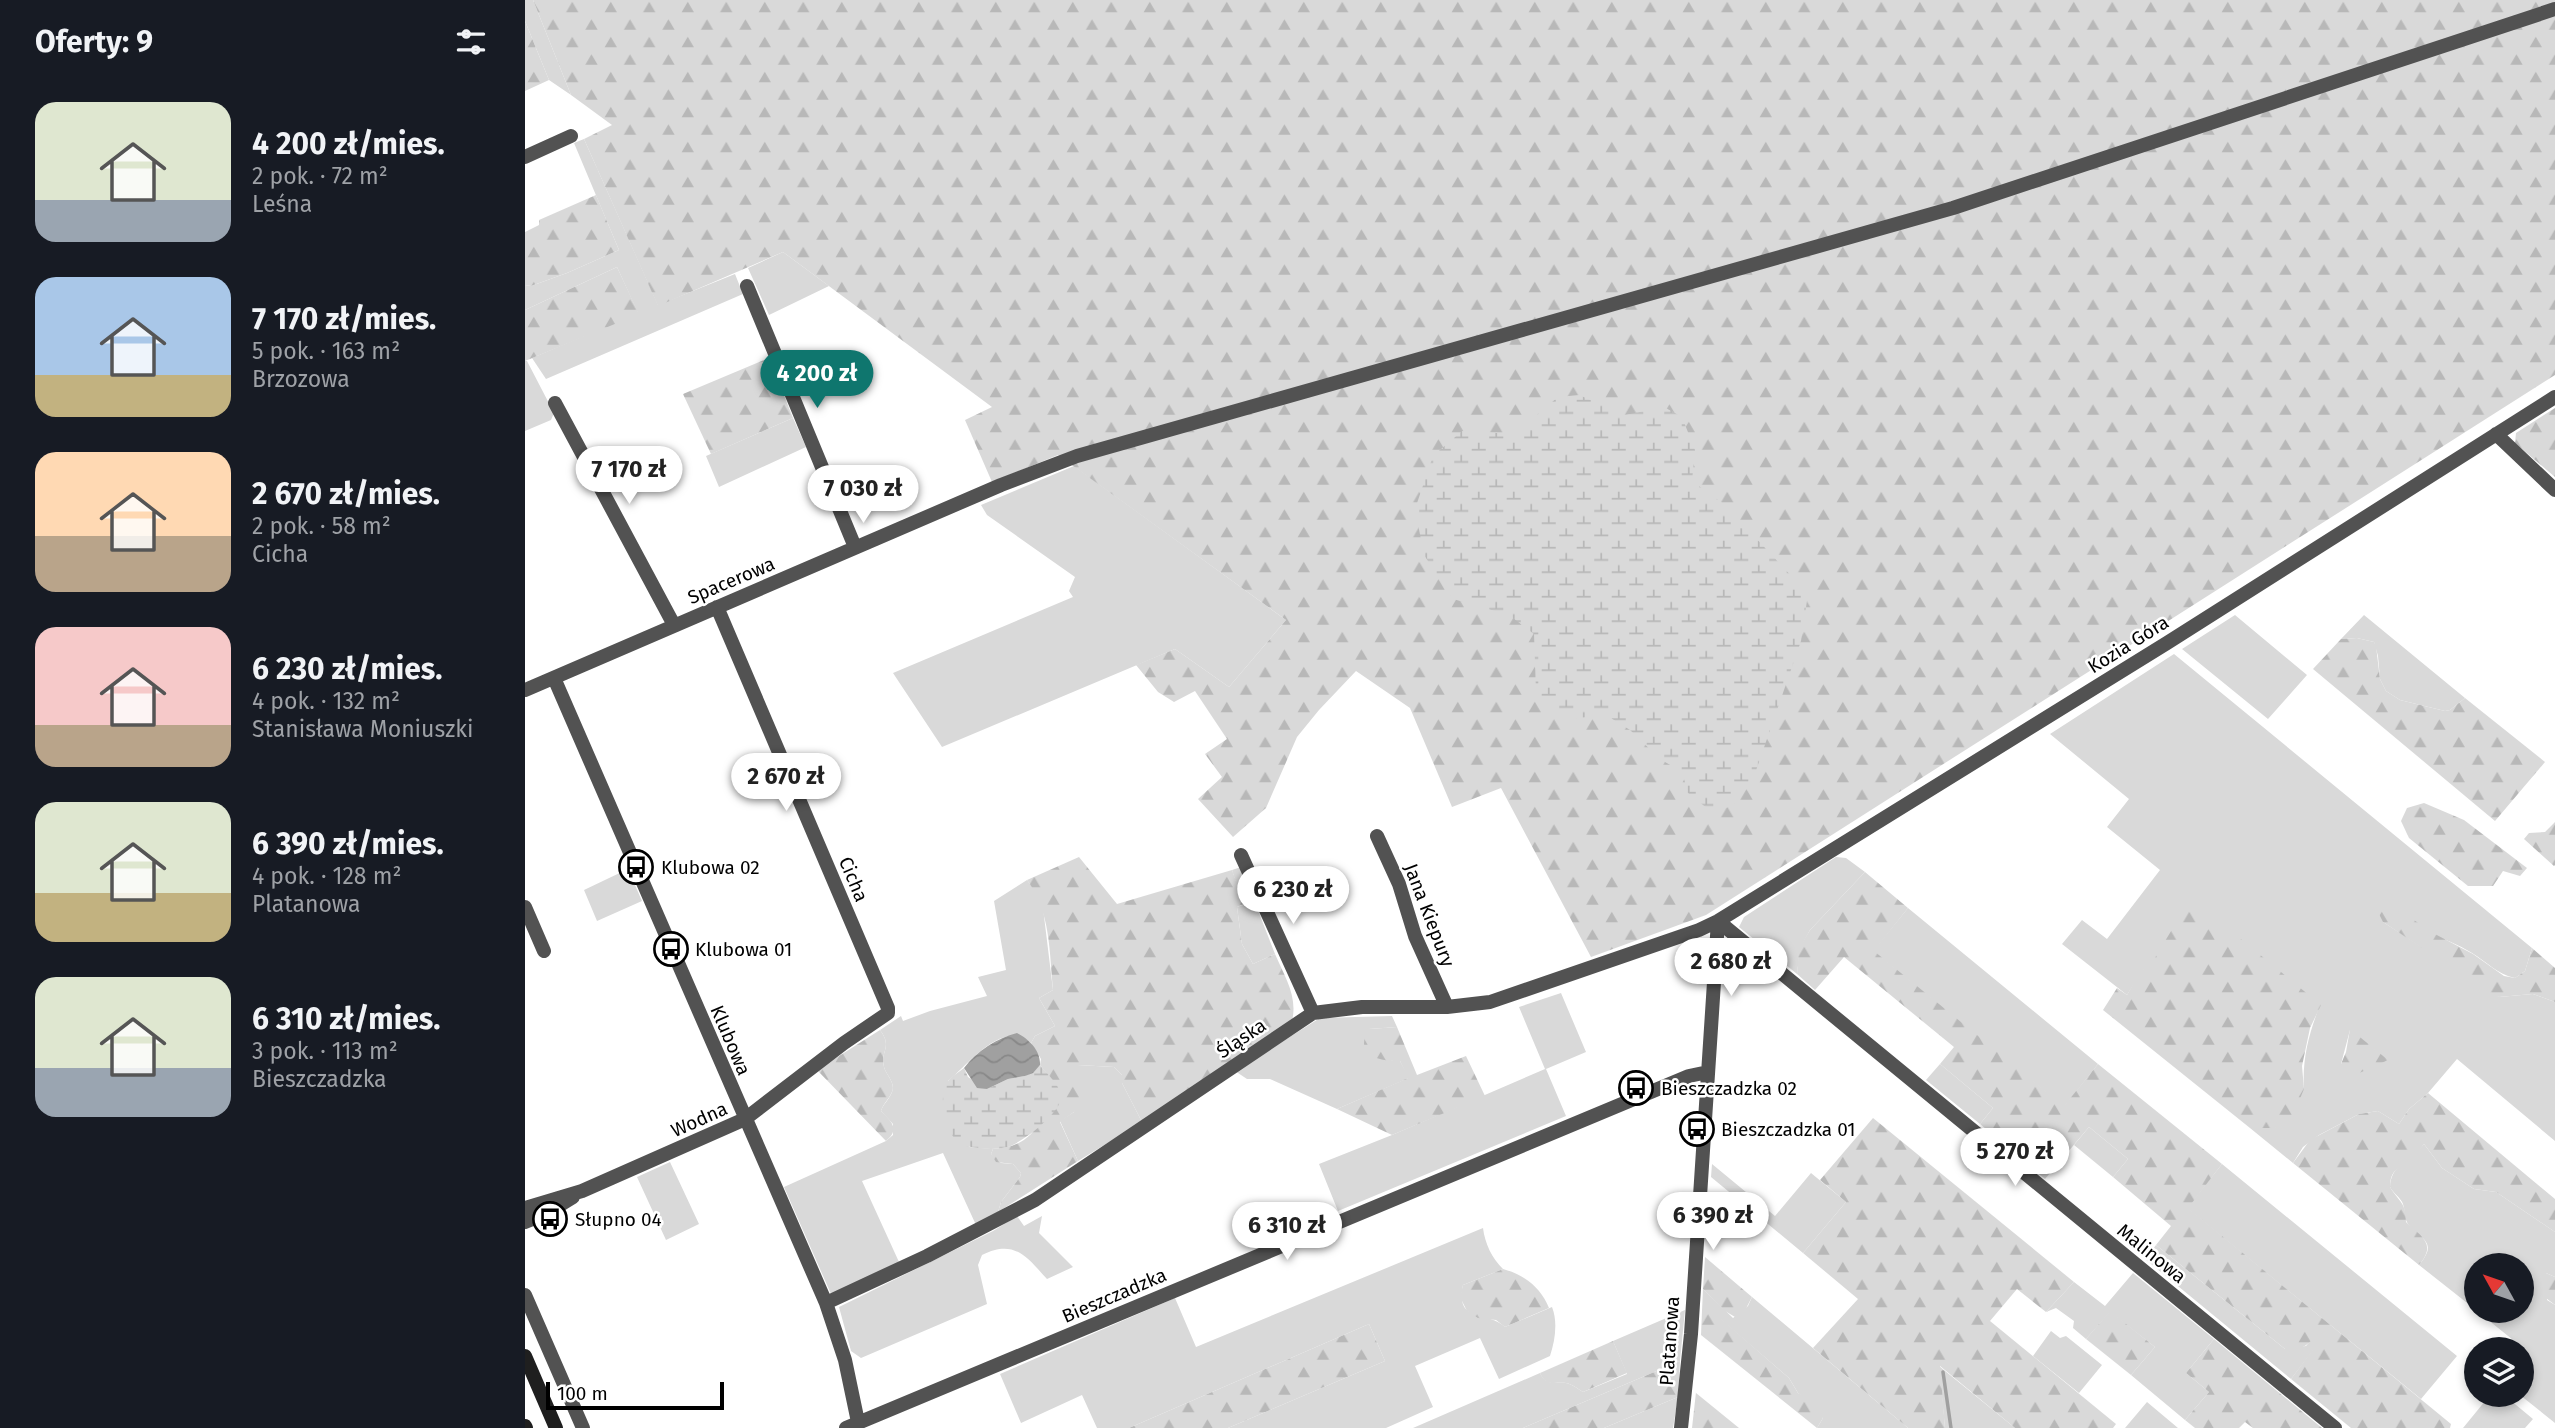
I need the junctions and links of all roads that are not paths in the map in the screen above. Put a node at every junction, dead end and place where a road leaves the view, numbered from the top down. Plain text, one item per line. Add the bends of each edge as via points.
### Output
1 (2555, 9) edge
2 (572, 136) dead end
3 (525, 157) edge
4 (747, 286) dead end
5 (2555, 397) edge
6 (555, 403) dead end
7 (2495, 434) junction
8 (2555, 490) edge
9 (855, 547) junction
10 (717, 607) junction
11 (674, 625) junction
12 (554, 678) junction
13 (525, 690) edge
14 (1377, 836) dead end
15 (1241, 855) dead end
16 (525, 906) edge
17 (1718, 921) junction
18 (544, 951) dead end
19 (1447, 1007) junction
20 (888, 1013) joint
21 (1313, 1013) junction
22 (1708, 1072) junction
23 (745, 1119) junction
24 (582, 1191) junction
25 (525, 1208) edge
26 (525, 1222) edge
27 (525, 1296) edge
28 (827, 1303) junction
29 (525, 1356) edge
30 (852, 1425) edge
31 (556, 1428) edge
32 (583, 1428) edge
33 (1681, 1428) edge
34 (2335, 1428) edge

1 - 9 street, Spacerowa via 1953,208 1077,456
2 - 3 street
4 - 9 street
5 - 7 street, Kozia Góra
6 - 11 street
7 - 8 street
7 - 17 street, Kozia Góra
9 - 10 street, Spacerowa
10 - 11 street, Spacerowa
10 - 20 street, Cicha
11 - 12 street, Spacerowa
12 - 13 street, Spacerowa
12 - 23 street, Klubowa
14 - 19 street, Jana Kiepury
15 - 21 street
16 - 18 street
17 - 19 street, Śląska via 1500,999
17 - 22 street, Platanowa
17 - 34 street, Malinowa
19 - 21 street, Śląska via 1362,1007
20 - 23 street, Wodna
21 - 28 street, Śląska via 1035,1199
22 - 30 street, Bieszczadzka via 1689,1076
22 - 33 street, Platanowa
23 - 24 street, Wodna
23 - 28 street, Klubowa
24 - 25 street, Wodna
24 - 26 street, Wodna
27 - 32 street
28 - 30 street, Klubowa via 845,1360
29 - 31 main road

